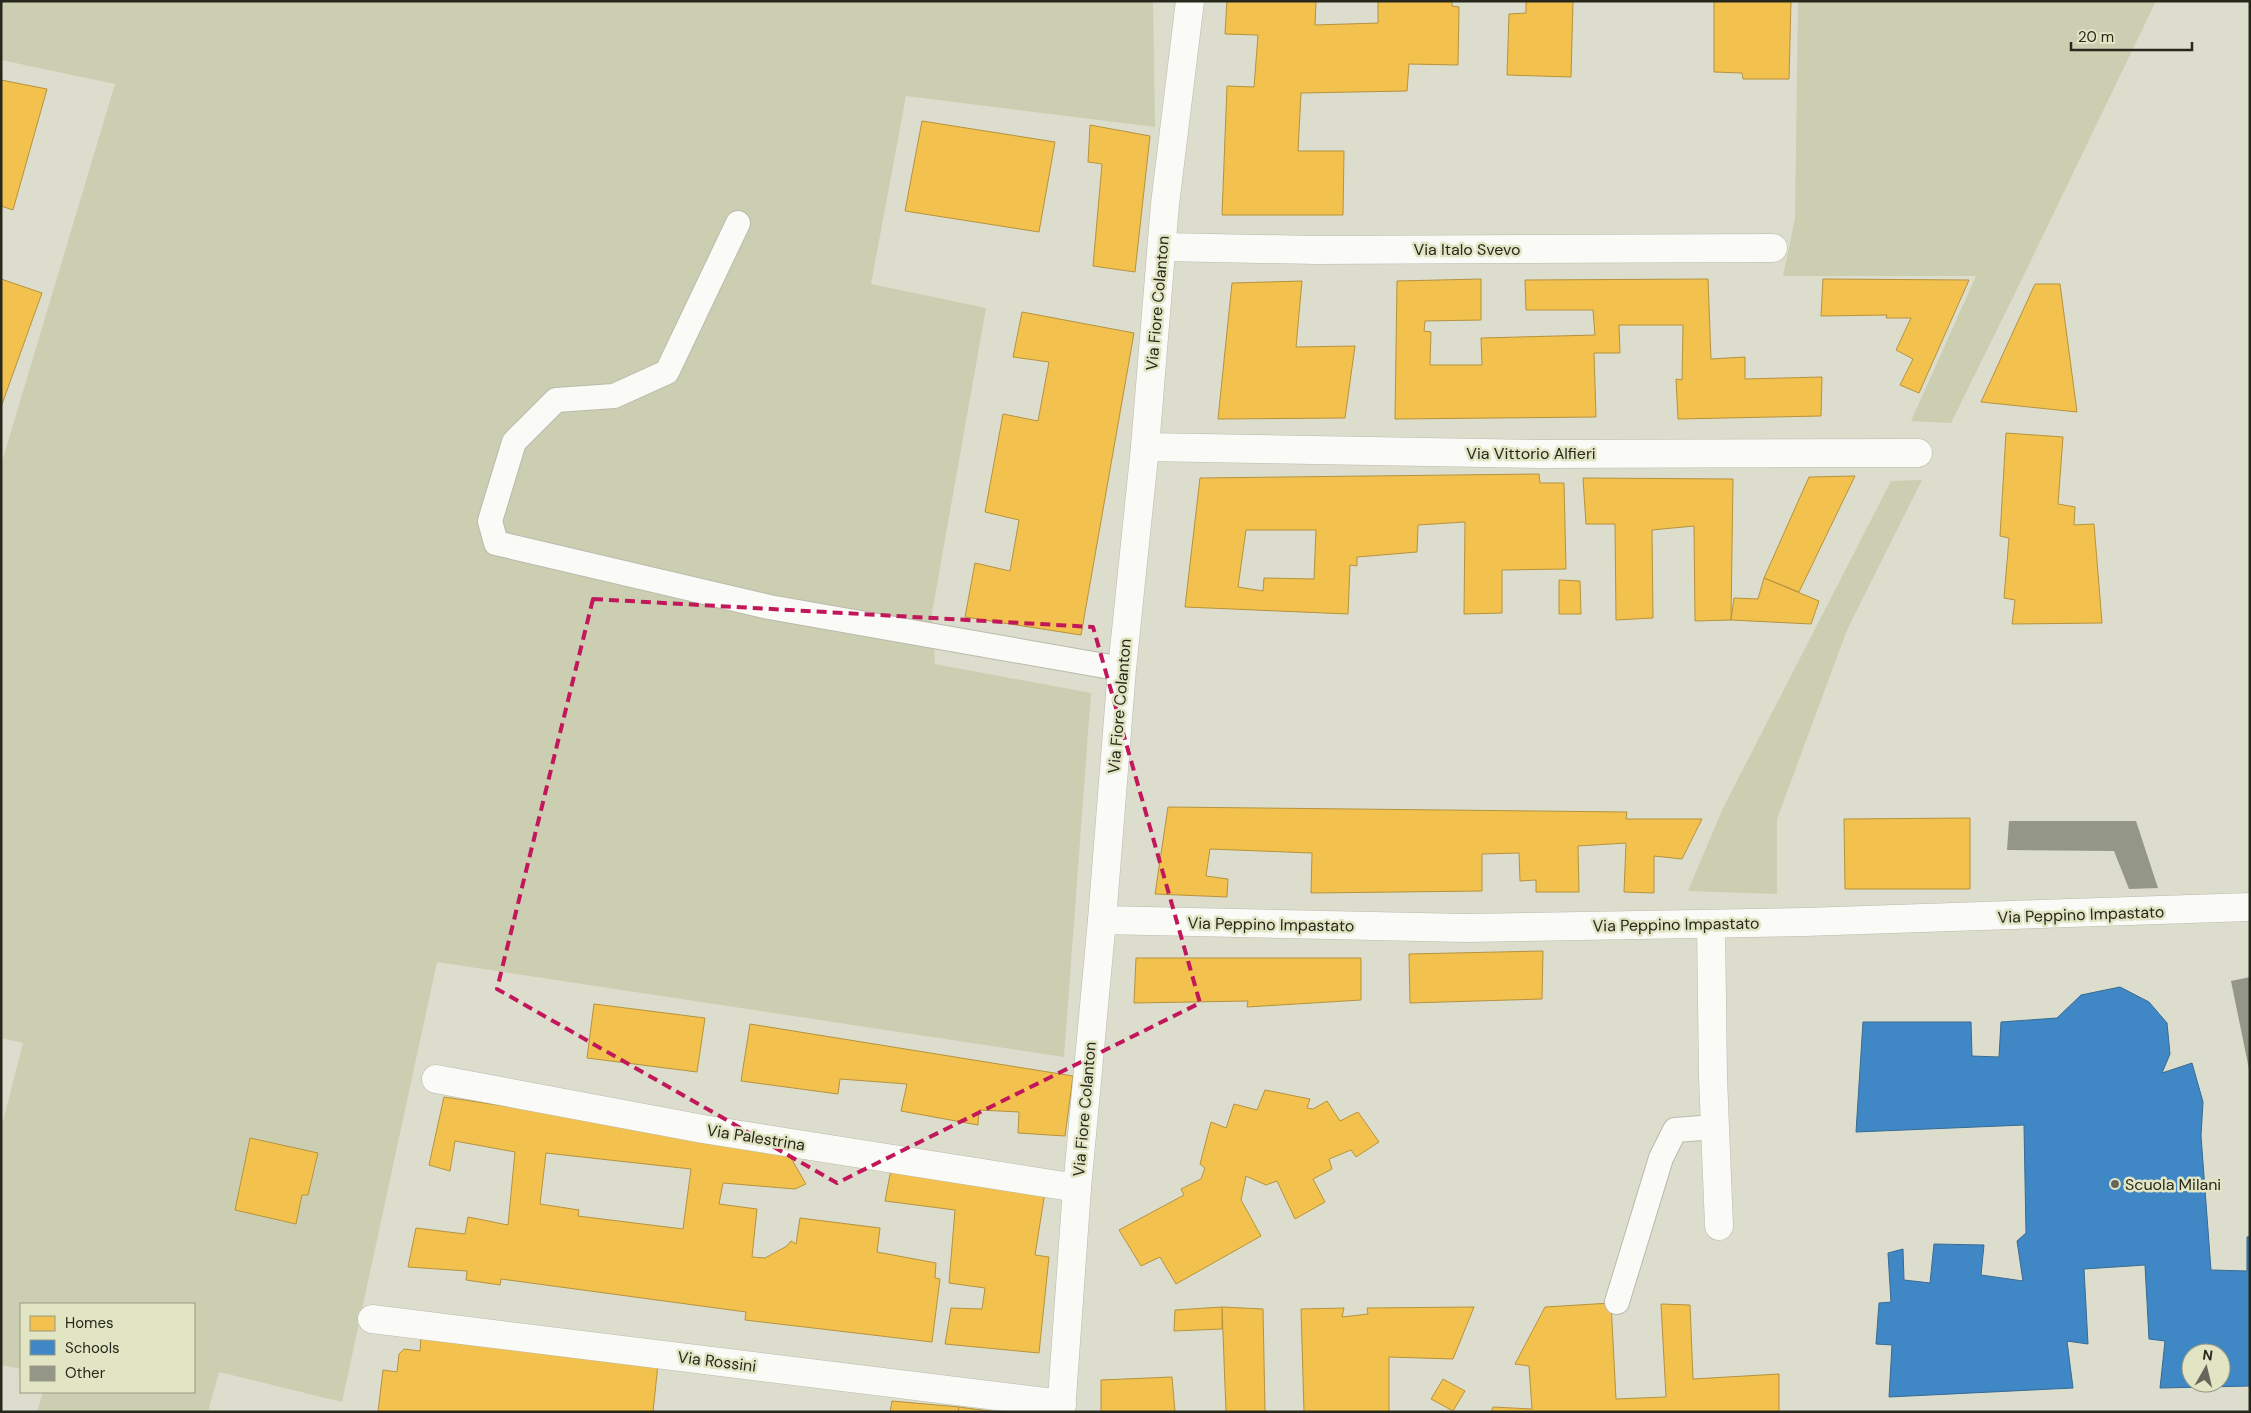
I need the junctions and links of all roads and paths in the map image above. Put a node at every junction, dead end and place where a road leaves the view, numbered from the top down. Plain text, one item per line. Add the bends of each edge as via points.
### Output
1 (1190, 1) edge
2 (738, 223) dead end
3 (1162, 247) junction
4 (1774, 248) dead end
5 (1145, 447) junction
6 (1918, 452) dead end
7 (1122, 669) junction
8 (2250, 907) edge
9 (1102, 920) junction
10 (1712, 924) junction
11 (436, 1080) dead end
12 (1715, 1127) junction
13 (1077, 1188) junction
14 (1719, 1226) dead end
15 (1617, 1302) dead end
16 (372, 1319) dead end
17 (1062, 1408) edge

1 - 3 street, Via Fiore Colanton
2 - 7 lane via 667,372 614,396 556,400 514,442 490,521 496,543 769,607
3 - 4 street, Via Italo Svevo via 1316,250
3 - 5 street, Via Fiore Colanton
5 - 6 street, Via Vittorio Alfieri via 1538,454
5 - 7 street, Via Fiore Colanton
7 - 9 street, Via Fiore Colanton
8 - 10 street, Via Peppino Impastato
9 - 10 street, Via Peppino Impastato via 1465,928
9 - 13 street, Via Fiore Colanton
10 - 12 street
11 - 13 street, Via Palestrina via 703,1128
12 - 14 street
12 - 15 lane via 1675,1130 1661,1158
13 - 17 street, Via Fiore Colanton
16 - 17 street, Via Rossini

